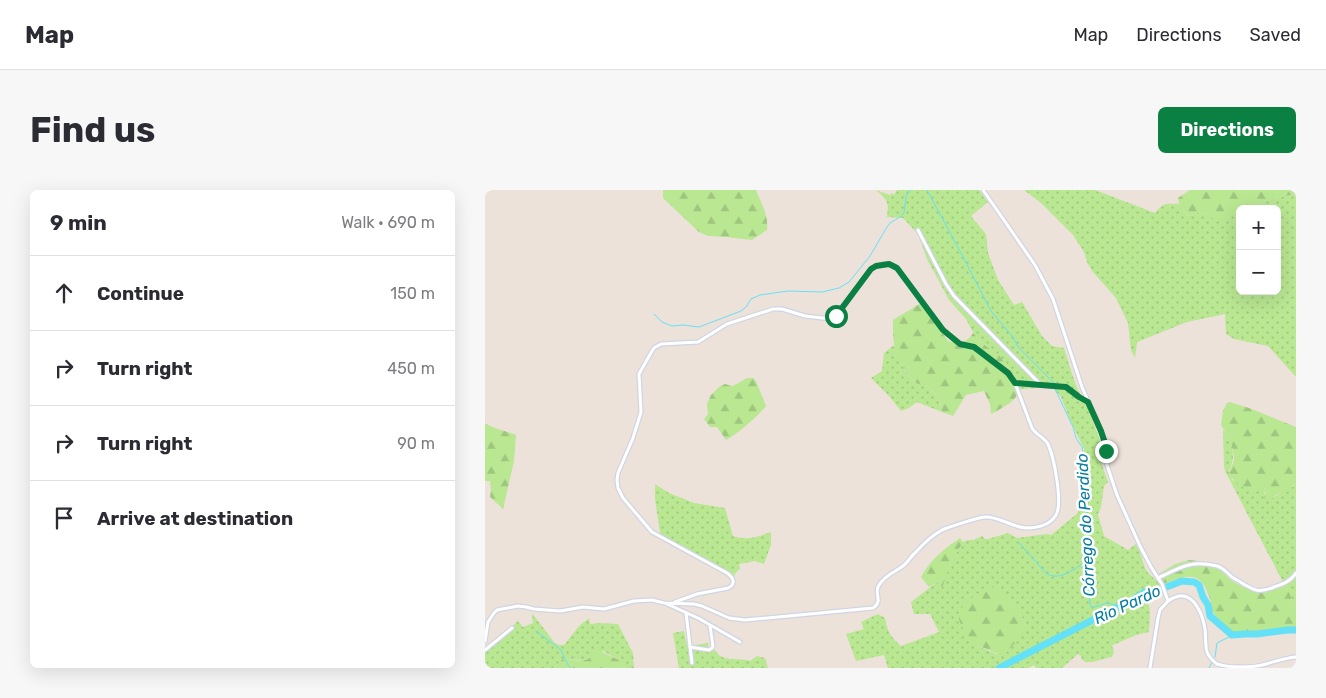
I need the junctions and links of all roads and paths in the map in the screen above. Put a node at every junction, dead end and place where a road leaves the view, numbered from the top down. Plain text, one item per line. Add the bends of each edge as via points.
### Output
1 (983, 190) edge
2 (917, 230) dead end
3 (1015, 383) junction
4 (1041, 386) junction
5 (1088, 402) junction
6 (1296, 573) edge
7 (1158, 578) junction
8 (1168, 601) junction
9 (674, 602) junction
10 (664, 603) junction
11 (686, 612) junction
12 (710, 626) junction
13 (512, 628) dead end
14 (485, 641) edge
15 (740, 642) dead end
16 (690, 647) junction
17 (485, 650) edge
18 (1296, 657) edge
19 (693, 662) dead end
20 (1223, 667) edge
21 (1150, 668) edge

1 - 5 street via 1035,265 1053,299
2 - 4 street via 961,305
3 - 4 street
3 - 9 street via 1032,428 1049,446 1055,468 1059,507 1049,522 1036,528 1025,528 983,517 944,529 905,565 886,576 877,587 879,601 873,608 737,619 702,606
3 - 9 street via 1008,373 974,347 960,344 943,330 897,268 889,264 871,269 831,319 773,309 727,324 698,342 657,346 639,374 641,412 618,472 618,488 652,532 727,573 734,584
4 - 5 street via 1066,387
5 - 7 street via 1105,443 1107,465 1117,494
6 - 7 street via 1289,581 1263,591 1248,587 1220,567 1199,564 1186,565
7 - 8 street
8 - 20 street via 1177,596 1191,599 1201,615 1209,657
8 - 21 street via 1157,618
9 - 10 street
10 - 11 street
10 - 14 street via 645,600 604,609 583,607 559,611 511,607 491,615
11 - 12 street
11 - 16 street
12 - 15 street
12 - 16 street via 713,648
13 - 17 street
16 - 19 street
18 - 20 street via 1263,665

